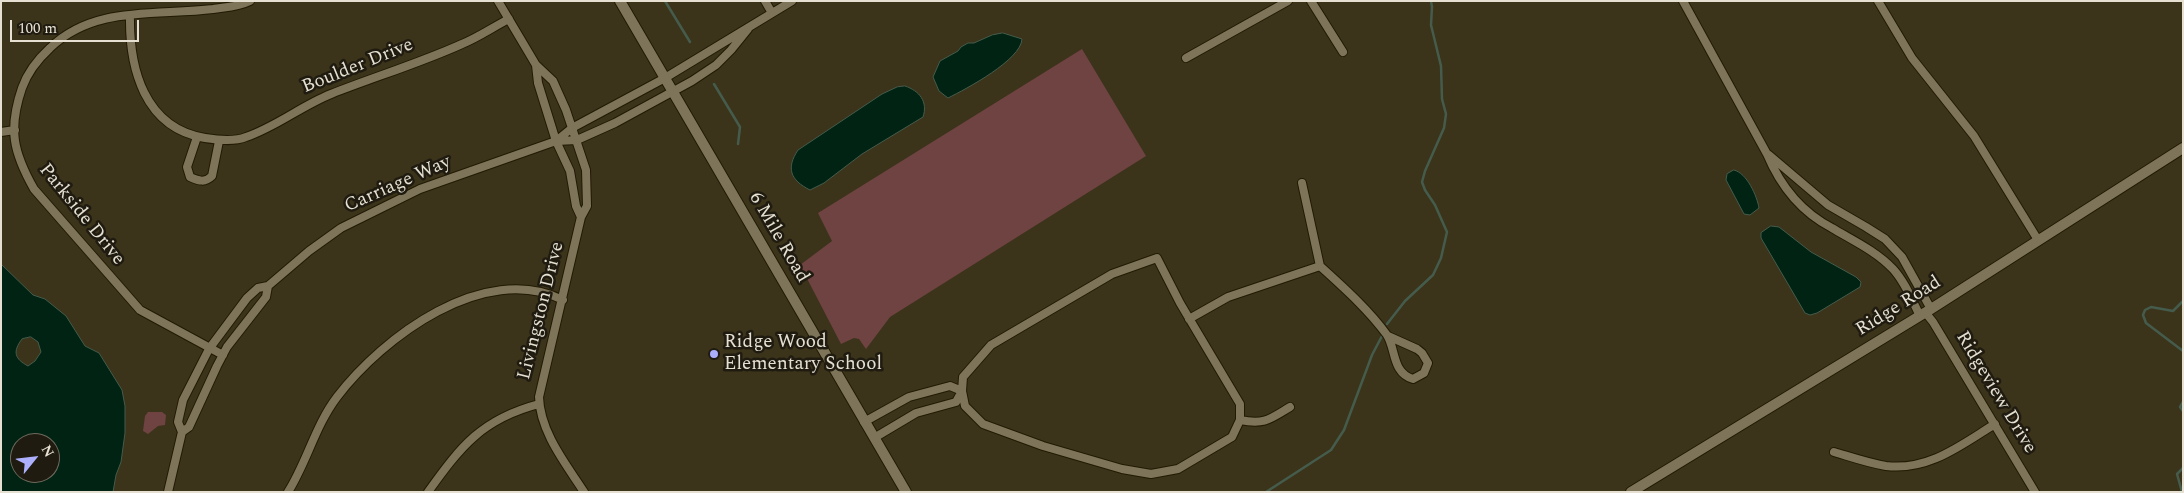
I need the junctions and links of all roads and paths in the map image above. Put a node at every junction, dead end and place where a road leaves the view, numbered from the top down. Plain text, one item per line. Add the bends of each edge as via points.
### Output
1 (250, 1) edge
2 (498, 1) edge
3 (620, 1) edge
4 (765, 1) edge
5 (792, 1) edge
6 (1288, 1) edge
7 (1311, 1) edge
8 (1683, 1) edge
9 (1878, 1) edge
10 (772, 13) junction
11 (130, 15) junction
12 (509, 19) junction
13 (748, 29) junction
14 (1343, 52) dead end
15 (1186, 58) dead end
16 (536, 66) junction
17 (666, 78) junction
18 (673, 91) junction
19 (572, 128) junction
20 (15, 130) junction
21 (1, 132) edge
22 (198, 137) junction
23 (219, 140) junction
24 (577, 140) junction
25 (556, 141) junction
26 (2183, 148) edge
27 (1767, 154) junction
28 (1302, 183) dead end
29 (1842, 214) junction
30 (581, 218) junction
31 (1832, 229) junction
32 (2038, 240) junction
33 (1320, 266) junction
34 (268, 286) junction
35 (562, 300) junction
36 (1925, 312) junction
37 (1189, 319) junction
38 (1388, 336) junction
39 (209, 349) junction
40 (223, 355) junction
41 (962, 391) junction
42 (539, 404) junction
43 (1290, 407) dead end
44 (1240, 420) junction
45 (864, 422) junction
46 (1995, 424) junction
47 (182, 432) junction
48 (874, 438) junction
49 (1834, 452) dead end
50 (168, 492) edge
51 (288, 492) edge
52 (428, 492) edge
53 (584, 492) edge
54 (906, 492) edge
55 (1631, 492) edge
56 (2035, 492) edge

1 - 11 street, Parkside Drive via 241,6
2 - 12 street
3 - 17 street, 6 Mile Road
4 - 10 street
5 - 10 street
6 - 15 street
7 - 14 street
8 - 27 street
9 - 32 street via 1912,58 1974,136
10 - 13 street
11 - 20 street, Parkside Drive via 96,20 76,28 37,60 25,80 14,111
11 - 22 street, Boulder Drive via 133,56 140,87 149,104 176,127
12 - 16 street
12 - 23 street, Boulder Drive via 462,45 307,104 244,138
13 - 17 street, Carriage Way
13 - 18 street, Carriage Way via 716,65
16 - 19 street via 553,81
16 - 25 street
17 - 18 street, 6 Mile Road
17 - 19 street, Carriage Way
18 - 24 street, Carriage Way
18 - 45 street, 6 Mile Road
19 - 24 street
19 - 25 street, Carriage Way
20 - 21 street
20 - 39 street, Parkside Drive via 16,151 34,189 140,310
22 - 23 street, Boulder Drive
22 - 23 street via 186,168 190,177 200,181 212,176
24 - 25 street, Carriage Way
24 - 30 street, Livingston Drive via 588,194
25 - 30 street, Livingston Drive via 570,171
25 - 34 street, Carriage Way via 420,189 341,228
26 - 32 street, Ridge Road
27 - 29 street
27 - 31 street via 1776,176 1794,199
28 - 33 street
29 - 31 street
29 - 36 street via 1884,239 1902,257
30 - 35 street, Livingston Drive
31 - 36 street via 1859,243 1892,268
32 - 36 street, Ridge Road
33 - 37 street via 1228,297
33 - 38 street
34 - 39 street, Carriage Way via 258,288 247,298
34 - 40 street, Carriage Way via 266,297
35 - 42 street, Livingston Drive via 540,386
35 - 51 street via 527,290 487,292 449,305 384,348 337,397 318,427 306,459
36 - 46 street, Ridgeview Drive
36 - 55 street, Ridge Road
37 - 41 street via 1157,258 1112,274 991,345 963,377
37 - 44 street via 1240,404
38 - 38 street via 1401,372 1412,379 1424,373 1428,363 1422,353
39 - 40 street, Parkside Drive
39 - 47 street, Carriage Way via 183,400 178,422
40 - 47 street, Carriage Way via 189,427
41 - 44 street via 965,406 983,424 1043,446 1151,474 1178,470 1232,436
41 - 45 street via 950,386 910,397
41 - 48 street via 956,402 916,413
42 - 52 street via 514,410 481,430 457,452
42 - 53 street, Livingston Drive via 555,447
43 - 44 street via 1256,423
45 - 48 street, 6 Mile Road
46 - 49 street via 1946,454 1918,464 1885,465
46 - 56 street, Ridgeview Drive
47 - 50 street, Carriage Way
48 - 54 street, 6 Mile Road

